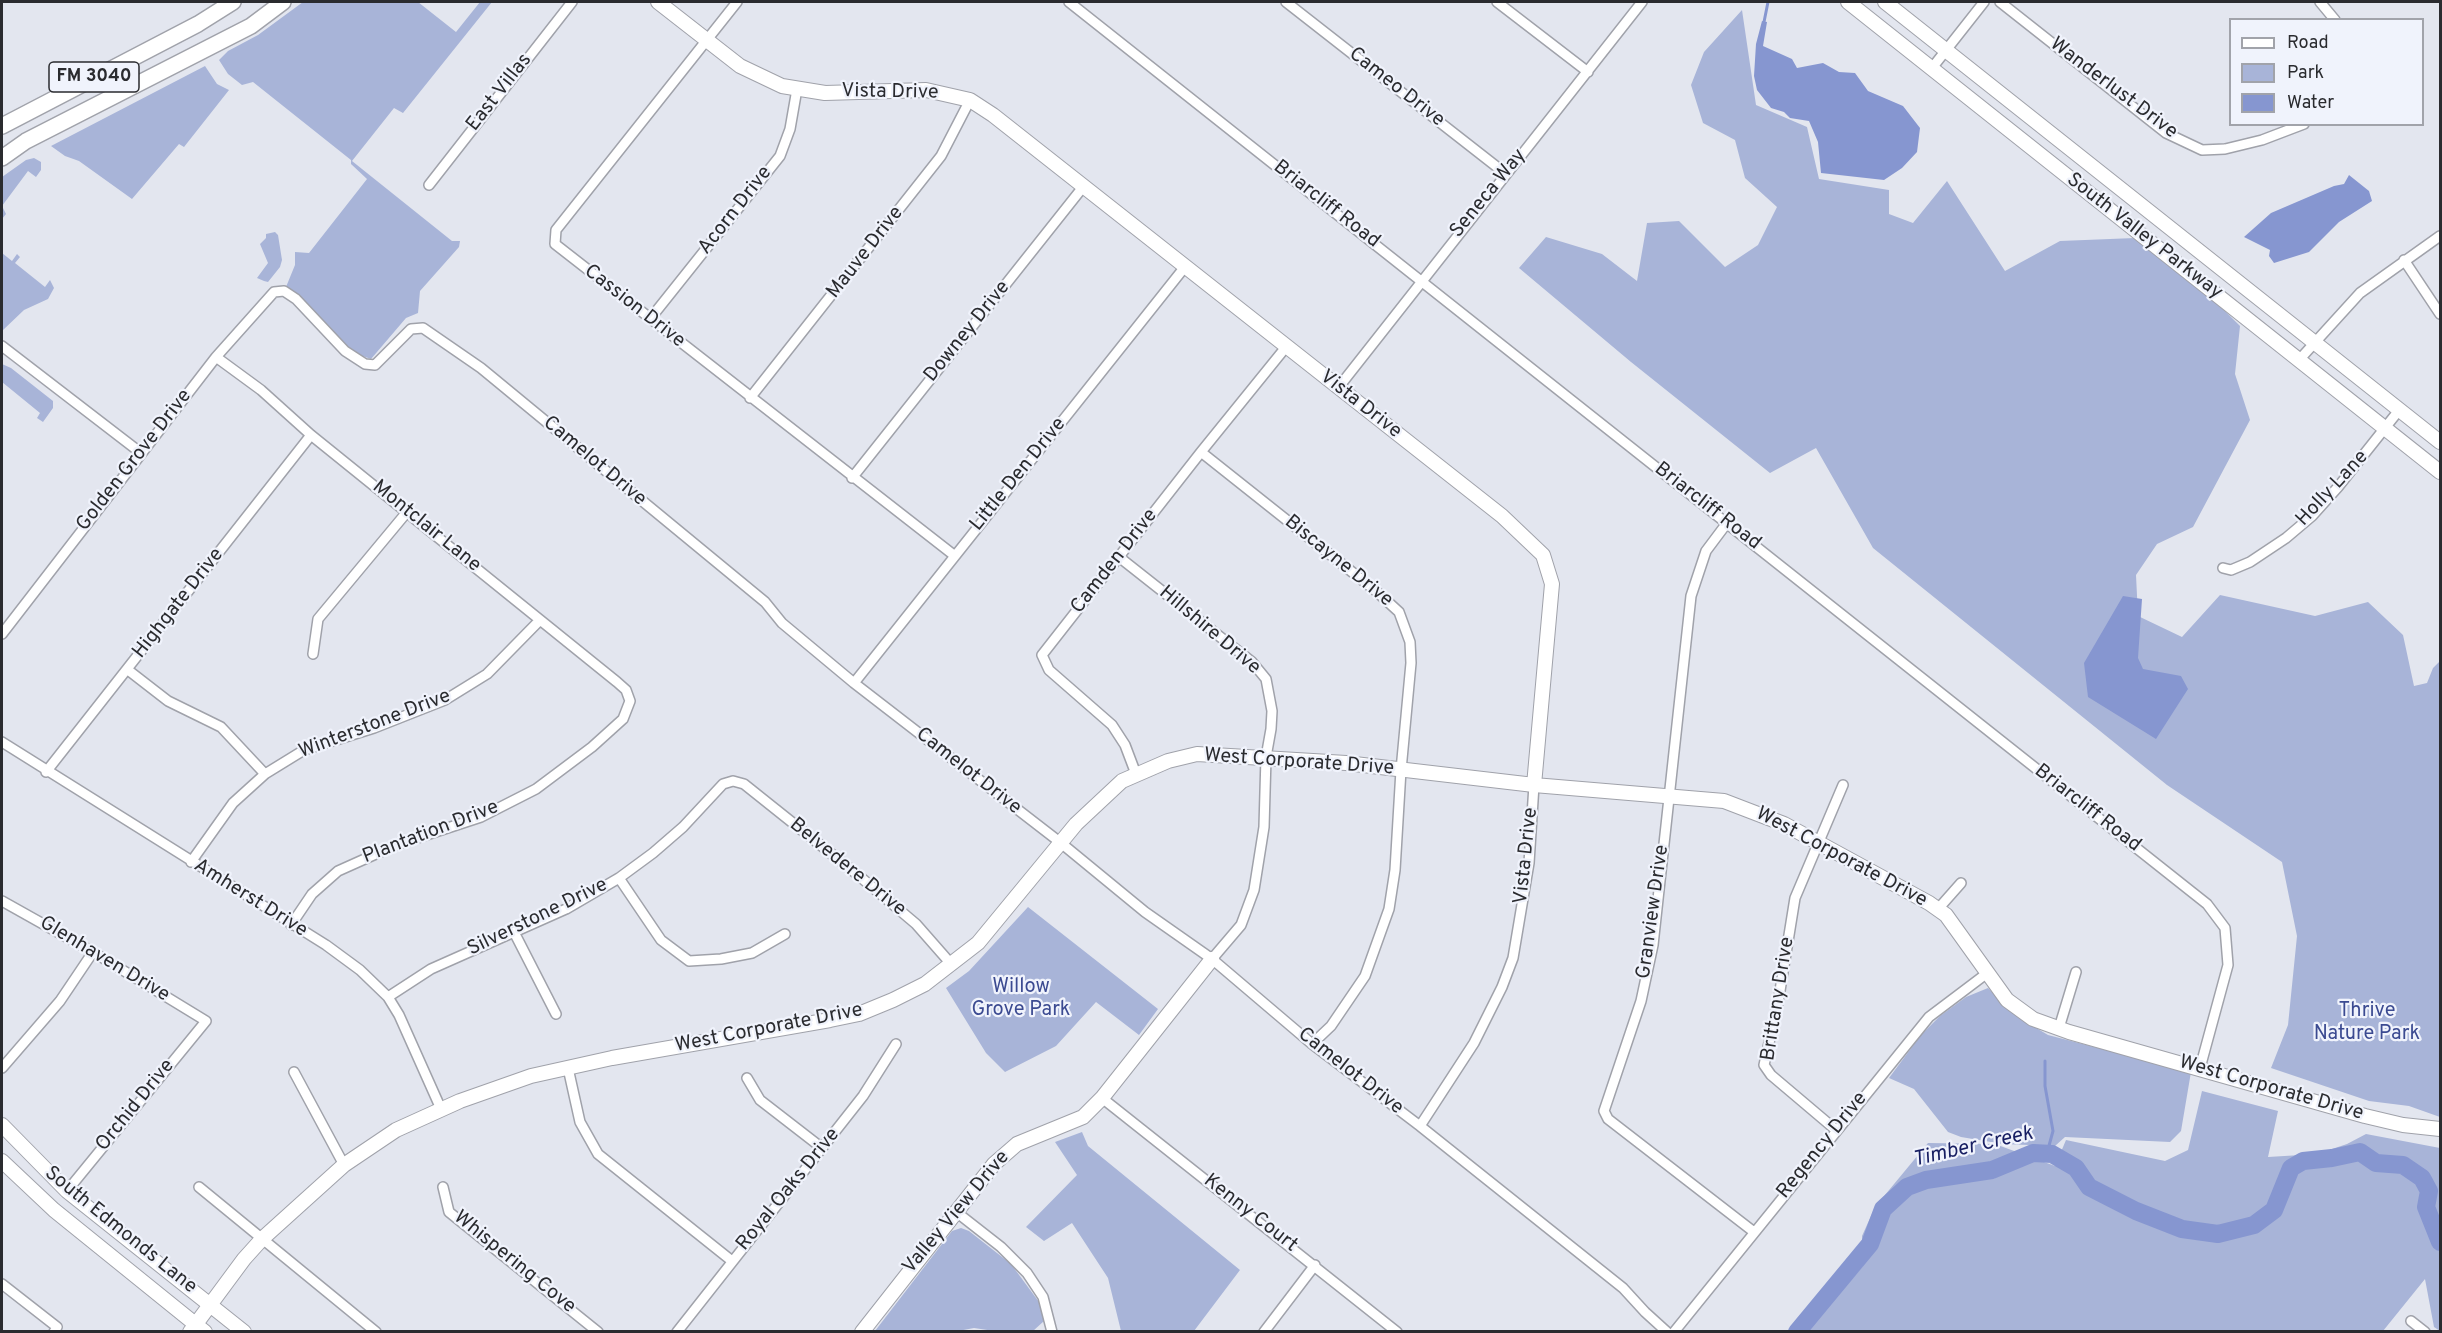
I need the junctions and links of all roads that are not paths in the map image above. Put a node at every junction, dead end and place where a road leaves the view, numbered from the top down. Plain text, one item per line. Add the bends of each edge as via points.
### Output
1 (233, 2) edge
2 (283, 2) edge
3 (572, 2) edge
4 (658, 2) edge
5 (737, 2) edge
6 (1069, 2) edge
7 (1286, 2) edge
8 (1497, 2) edge
9 (1642, 2) edge
10 (1848, 2) edge
11 (1885, 2) edge
12 (1984, 2) edge
13 (2000, 2) edge
14 (2320, 2) edge
15 (2333, 18) edge
16 (706, 40) junction
17 (1946, 50) junction
18 (1932, 68) junction
19 (1588, 72) junction
20 (797, 89) junction
21 (970, 100) junction
22 (2, 126) edge
23 (2299, 126) edge
24 (2, 158) edge
25 (1506, 174) junction
26 (429, 185) dead end
27 (1083, 187) junction
28 (2440, 236) edge
29 (2404, 260) junction
30 (1184, 268) junction
31 (1421, 280) junction
32 (273, 292) joint
33 (2440, 314) edge
34 (650, 320) junction
35 (2314, 342) junction
36 (2, 346) edge
37 (1286, 347) junction
38 (216, 357) junction
39 (2299, 360) junction
40 (1338, 388) junction
41 (750, 398) junction
42 (2400, 409) junction
43 (2386, 429) junction
44 (311, 435) junction
45 (2440, 442) edge
46 (1201, 452) junction
47 (141, 453) junction
48 (2440, 472) edge
49 (852, 478) junction
50 (407, 512) junction
51 (1728, 523) junction
52 (955, 556) junction
53 (1119, 557) junction
54 (2223, 568) dead end
55 (540, 620) junction
56 (2, 634) edge
57 (314, 654) dead end
58 (128, 670) junction
59 (854, 683) junction
60 (630, 701) joint
61 (2, 742) edge
62 (1266, 757) junction
63 (1401, 770) junction
64 (46, 772) junction
65 (265, 774) junction
66 (1136, 774) junction
67 (734, 782) joint
68 (1534, 785) junction
69 (1843, 785) dead end
70 (1668, 795) junction
71 (1818, 841) junction
72 (1061, 843) junction
73 (191, 862) junction
74 (619, 878) junction
75 (1961, 883) dead end
76 (2, 901) edge
77 (1938, 909) junction
78 (291, 925) junction
79 (515, 934) junction
80 (785, 934) dead end
81 (93, 952) junction
82 (1212, 959) junction
83 (952, 965) junction
84 (2076, 972) dead end
85 (1986, 975) junction
86 (388, 997) junction
87 (556, 1014) dead end
88 (206, 1021) joint
89 (2059, 1028) junction
90 (896, 1044) dead end
91 (1312, 1044) junction
92 (2, 1068) edge
93 (568, 1068) junction
94 (2200, 1068) junction
95 (294, 1072) dead end
96 (747, 1078) dead end
97 (1102, 1098) junction
98 (441, 1109) junction
99 (2, 1125) edge
100 (1420, 1126) junction
101 (2440, 1129) edge
102 (1836, 1130) junction
103 (822, 1148) junction
104 (2, 1161) edge
105 (344, 1165) junction
106 (199, 1186) dead end
107 (443, 1187) dead end
108 (67, 1191) junction
109 (955, 1211) junction
110 (1754, 1232) junction
111 (262, 1239) junction
112 (732, 1261) junction
113 (1315, 1265) junction
114 (2, 1284) edge
115 (210, 1304) junction
116 (2411, 1321) dead end
117 (56, 1329) edge
118 (197, 1329) edge
119 (244, 1332) edge
120 (376, 1332) edge
121 (598, 1332) edge
122 (677, 1332) edge
123 (862, 1332) edge
124 (1052, 1332) edge
125 (1264, 1332) edge
126 (1397, 1332) edge
127 (1667, 1332) edge
128 (1674, 1332) edge
129 (2425, 1332) edge

1 - 22 main road, FM 3040
2 - 24 main road, FM 3040 via 251,26 26,141
3 - 26 street, East Villas
4 - 16 street, Vista Drive
5 - 16 street, Cassion Drive
6 - 31 street, Briarcliff Road
7 - 25 street, Cameo Drive
8 - 19 street
9 - 19 street, Seneca Way
10 - 18 street, South Valley Parkway
11 - 17 street, South Valley Parkway
12 - 17 street
13 - 23 street, Wanderlust Drive via 2166,133 2202,150 2262,140
14 - 15 street
16 - 20 street, Vista Drive via 740,66
16 - 34 street, Cassion Drive via 556,230 555,244
17 - 18 street
17 - 35 street, South Valley Parkway
18 - 39 street, South Valley Parkway
19 - 25 street, Seneca Way
20 - 21 street, Vista Drive via 825,93 926,90
20 - 34 street, Acorn Drive via 790,129 780,156
21 - 27 street, Vista Drive
21 - 41 street, Mauve Drive via 941,156
25 - 31 street, Seneca Way
27 - 30 street, Vista Drive
27 - 49 street, Downey Drive
28 - 29 street
29 - 33 street
29 - 35 street via 2360,293
30 - 37 street, Vista Drive
30 - 52 street, Little Den Drive
31 - 40 street, Seneca Way
31 - 51 street, Briarcliff Road
32 - 38 street, Golden Grove Drive
32 - 59 street, Camelot Drive via 284,291 297,299 345,351 365,364 375,365 411,329 418,327 439,337 765,602 782,623
34 - 41 street, Cassion Drive
35 - 39 street
35 - 42 street, South Valley Parkway
36 - 47 street
37 - 40 street, Vista Drive
37 - 46 street, Camden Drive
38 - 44 street, Montclair Lane via 261,390
38 - 47 street, Golden Grove Drive
39 - 43 street, South Valley Parkway
40 - 68 street, Vista Drive via 1502,516 1543,555 1552,585 1552,610
41 - 49 street, Cassion Drive
42 - 43 street, Holly Lane
42 - 45 street, South Valley Parkway
43 - 48 street, South Valley Parkway
43 - 54 street, Holly Lane via 2312,516 2250,562 2231,570
44 - 50 street, Montclair Lane
44 - 58 street, Highgate Drive
46 - 53 street, Camden Drive
46 - 63 street, Biscayne Drive via 1399,612 1410,642 1411,663
47 - 56 street, Golden Grove Drive
49 - 52 street, Cassion Drive
50 - 55 street, Montclair Lane
50 - 57 street via 318,619
51 - 70 street, Granview Drive via 1706,551 1691,596
51 - 94 street, Briarcliff Road via 2207,904 2225,928 2228,965
52 - 59 street, Little Den Drive
53 - 62 street, Hillshire Drive via 1252,663 1266,680 1272,711
53 - 66 street, Camden Drive via 1042,655 1049,670 1112,724
55 - 60 street, Montclair Lane via 617,681
55 - 65 street, Winterstone Drive via 487,674 445,700 304,750
58 - 64 street, Highgate Drive
58 - 65 street via 168,701 221,727
59 - 72 street, Camelot Drive
60 - 78 street, Plantation Drive via 623,719 536,789 481,817 396,845 338,871 312,894
61 - 64 street, Amherst Drive
62 - 63 street, West Corporate Drive
62 - 66 street, West Corporate Drive via 1197,754
62 - 82 street, Hillshire Drive via 1264,827 1254,890 1241,925
63 - 68 street, West Corporate Drive
63 - 91 street, Biscayne Drive via 1394,879 1383,929 1365,976 1351,999
64 - 73 street, Amherst Drive
65 - 73 street, Winterstone Drive via 233,803
66 - 72 street, West Corporate Drive via 1101,800
67 - 74 street, Silverstone Drive via 723,784 683,827
67 - 83 street, Belvedere Drive via 744,784 858,875 916,924
68 - 70 street, West Corporate Drive
68 - 100 street, Vista Drive via 1529,863 1513,958 1474,1043
69 - 71 street
70 - 71 street, West Corporate Drive via 1724,801
70 - 110 street, Granview Drive via 1660,894 1641,1001 1604,1111 1608,1119
71 - 77 street, West Corporate Drive
71 - 102 street, Brittany Drive via 1795,898 1764,1065
72 - 82 street, Camelot Drive via 1145,912
72 - 83 street, West Corporate Drive via 993,926
73 - 78 street, Amherst Drive
74 - 79 street, Silverstone Drive
74 - 80 street via 662,940 689,961 752,953
75 - 77 street
76 - 81 street, Glenhaven Drive
77 - 85 street, West Corporate Drive
78 - 86 street, Amherst Drive via 346,959
79 - 86 street, Silverstone Drive via 431,969
79 - 87 street
81 - 88 street, Glenhaven Drive
81 - 92 street via 60,1001
82 - 91 street, Camelot Drive
82 - 97 street, Valley View Drive
83 - 93 street, West Corporate Drive via 917,988 858,1014
84 - 89 street
85 - 89 street, West Corporate Drive via 2017,1008 2033,1019
85 - 102 street, Regency Drive via 1929,1017
86 - 98 street, Amherst Drive
88 - 108 street, Orchid Drive
89 - 94 street, West Corporate Drive
90 - 103 street, Royal Oaks Drive via 864,1096
91 - 100 street, Camelot Drive
93 - 98 street, West Corporate Drive via 496,1087
93 - 112 street via 580,1122 598,1154
94 - 101 street, West Corporate Drive via 2384,1121
95 - 105 street
96 - 103 street via 760,1100
97 - 109 street, Valley View Drive via 1083,1117 1017,1144 994,1164
97 - 113 street, Kenny Court
98 - 105 street, West Corporate Drive via 396,1130
99 - 108 street, South Edmonds Lane
100 - 127 street, Camelot Drive via 1623,1288
102 - 110 street, Regency Drive
103 - 112 street, Royal Oaks Drive
104 - 118 street, South Edmonds Lane via 54,1210
105 - 111 street, West Corporate Drive
106 - 111 street
107 - 121 street, Whispering Cove via 449,1212
108 - 115 street, South Edmonds Lane
109 - 123 street, Valley View Drive
109 - 124 street via 1027,1273 1043,1297
110 - 128 street, Regency Drive
111 - 115 street, West Corporate Drive
111 - 120 street
112 - 122 street, Royal Oaks Drive
113 - 125 street
113 - 126 street, Kenny Court
114 - 117 street
115 - 118 street, West Corporate Drive
115 - 119 street, South Edmonds Lane
116 - 129 street

